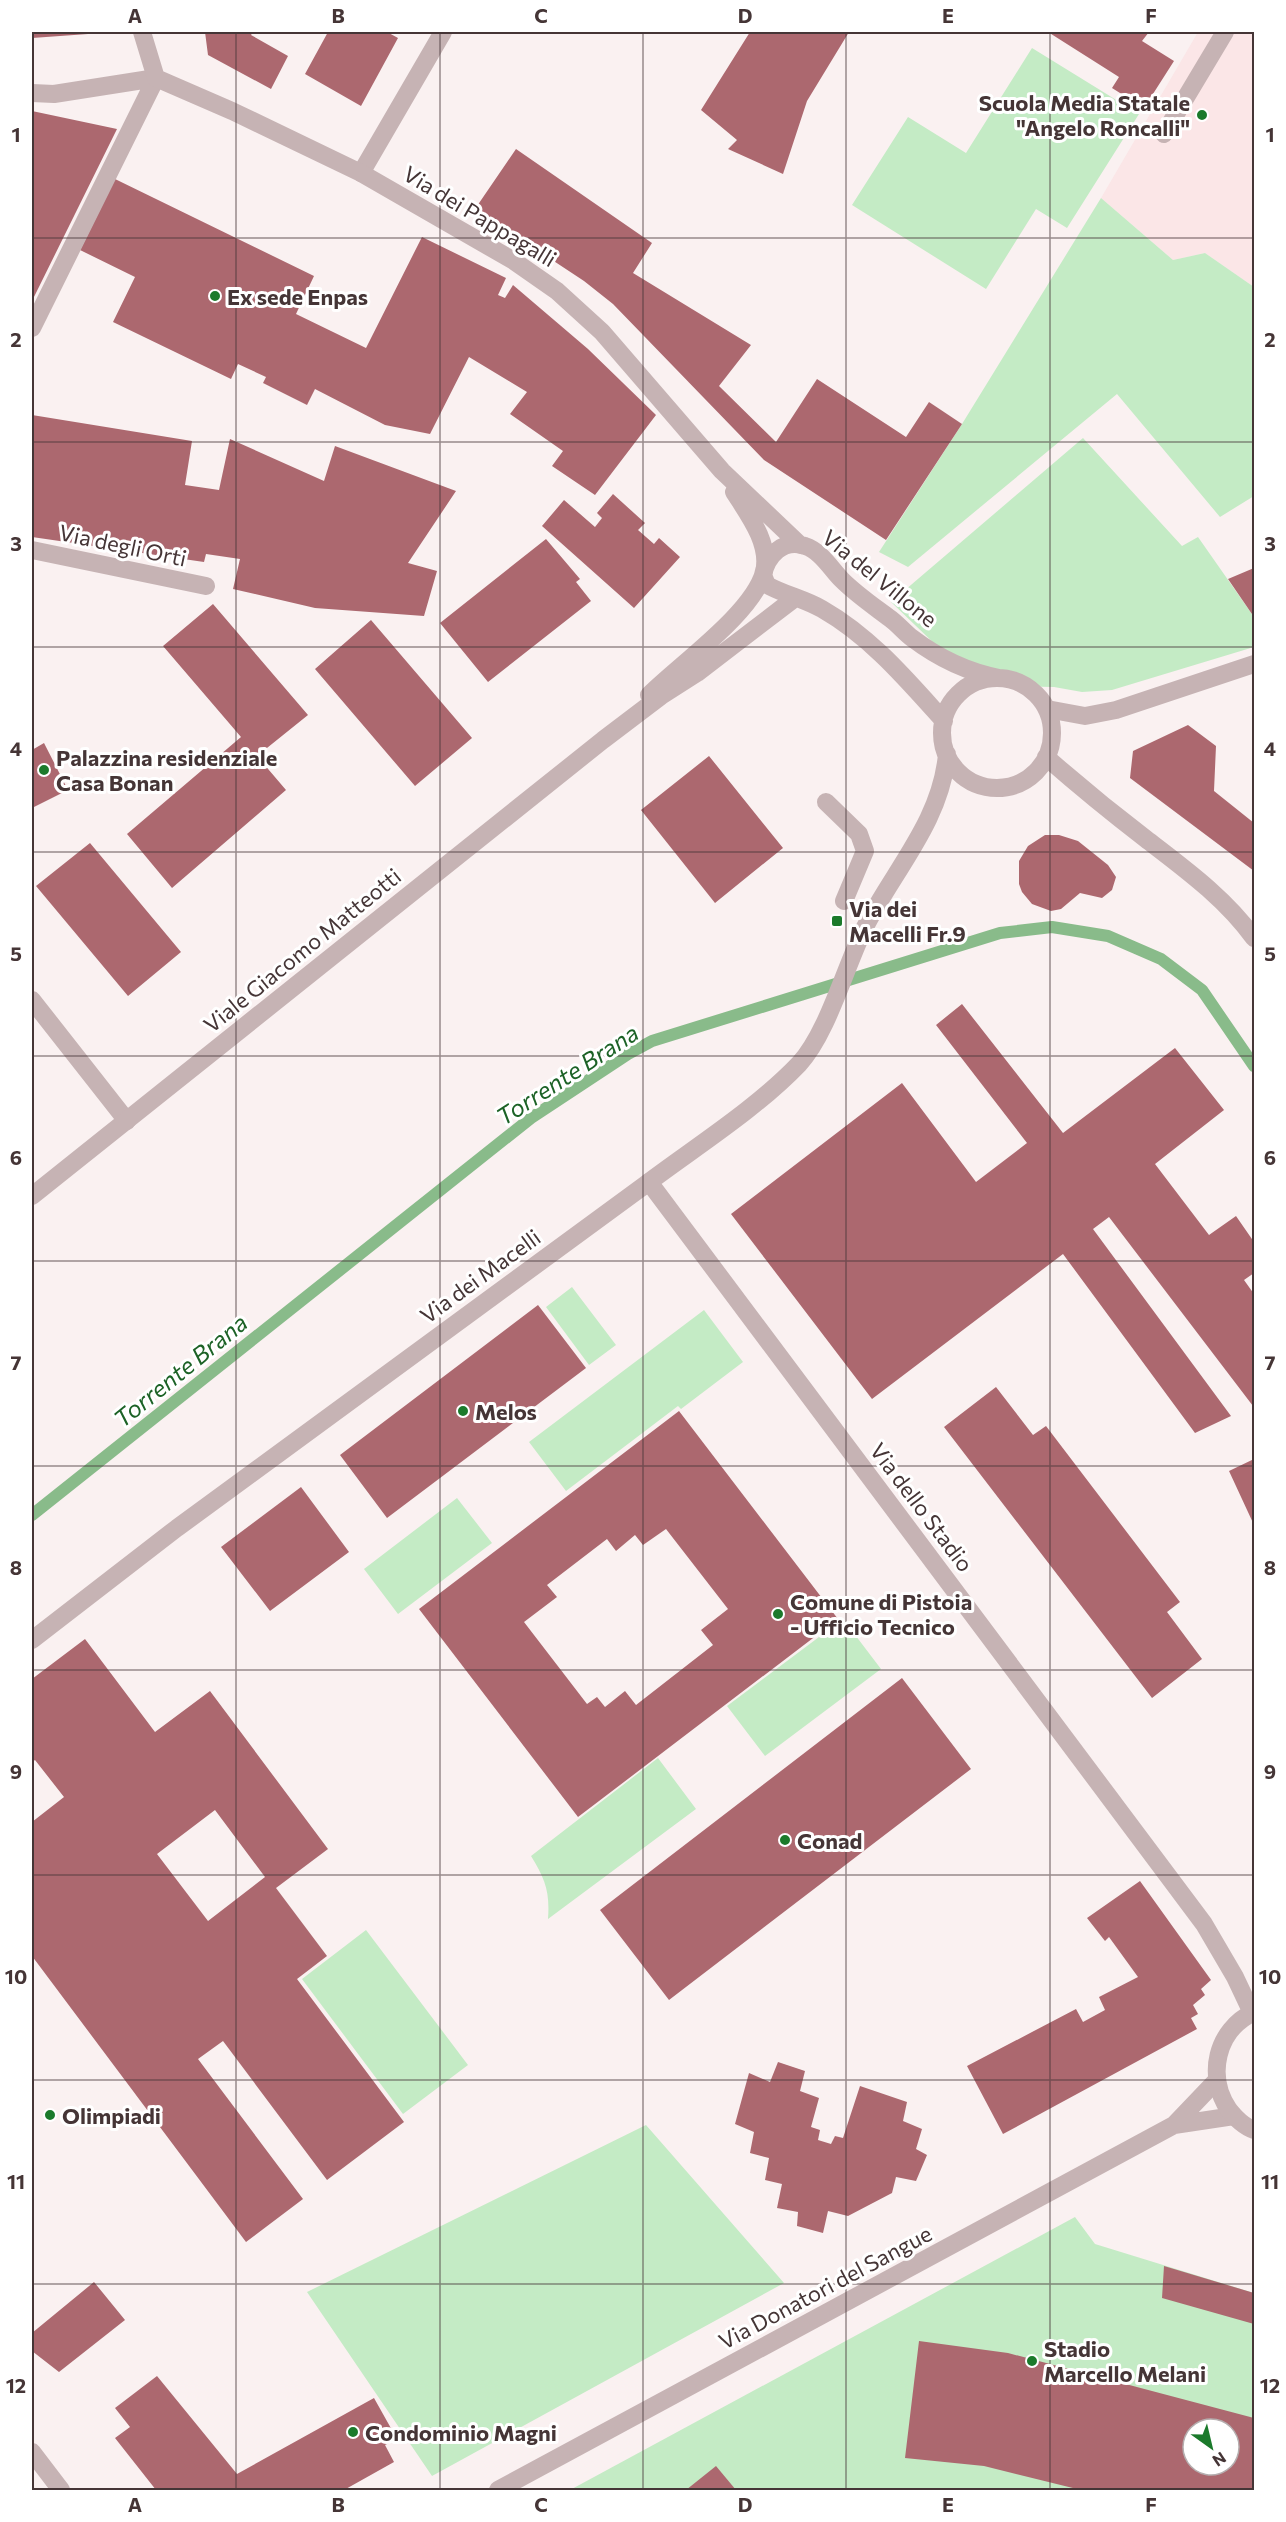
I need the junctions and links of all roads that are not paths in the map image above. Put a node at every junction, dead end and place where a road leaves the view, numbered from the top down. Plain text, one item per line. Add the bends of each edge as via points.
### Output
1 (142, 32) edge
2 (443, 32) edge
3 (1225, 32) edge
4 (156, 78) junction
5 (32, 93) edge
6 (1164, 134) dead end
7 (361, 173) junction
8 (32, 328) edge
9 (722, 471) junction
10 (800, 545) junction
11 (32, 550) edge
12 (764, 571) junction
13 (206, 586) dead end
14 (795, 598) junction
15 (1254, 664) edge
16 (999, 678) junction
17 (1047, 709) junction
18 (944, 721) junction
19 (603, 740) junction
20 (947, 754) junction
21 (1046, 758) junction
22 (826, 802) dead end
23 (844, 901) dead end
24 (1254, 938) edge
25 (32, 1000) edge
26 (127, 1121) junction
27 (649, 1182) junction
28 (32, 1196) edge
29 (32, 1640) edge
30 (1253, 2012) edge
31 (1216, 2081) junction
32 (1234, 2116) junction
33 (1174, 2125) junction
34 (1254, 2130) edge
35 (32, 2452) edge
36 (62, 2490) edge
37 (498, 2490) edge

1 - 4 street
2 - 7 street
3 - 6 street
4 - 5 street via 54,94
4 - 7 street, Via dei Pappagalli
4 - 8 street
7 - 9 street, Via dei Pappagalli via 514,261 564,297 602,332
9 - 10 street
9 - 12 street via 760,537
10 - 12 street, Via del Villone via 780,548 769,557
10 - 16 street, Via del Villone via 820,555 841,579 913,639 955,664
11 - 13 street, Via degli Orti
12 - 14 street via 768,585
12 - 19 street, Via del Villone via 737,614
14 - 18 street via 822,609 854,631 891,662
14 - 19 street
15 - 17 street via 1106,712 1085,716
16 - 17 street via 1022,683 1038,695
16 - 18 street via 978,681 965,688 951,703
17 - 21 street via 1052,743
18 - 20 street
19 - 26 street, Viale Giacomo Matteotti
20 - 21 street via 964,777 990,788 1025,781
20 - 27 street, Via dei Macelli via 938,801 864,928 815,1042 786,1076
21 - 24 street via 1200,881
22 - 23 street via 859,834 865,851
25 - 26 street
26 - 28 street, Viale Giacomo Matteotti
27 - 29 street, Via dei Macelli via 177,1528
27 - 30 street, Via dello Stadio via 1204,1924
30 - 31 street via 1238,2022 1223,2041 1216,2061
31 - 32 street via 1221,2099
31 - 33 street, Via Donatori del Sangue
32 - 33 street, Via Donatori del Sangue
32 - 34 street
33 - 37 street, Via Donatori del Sangue
35 - 36 street

